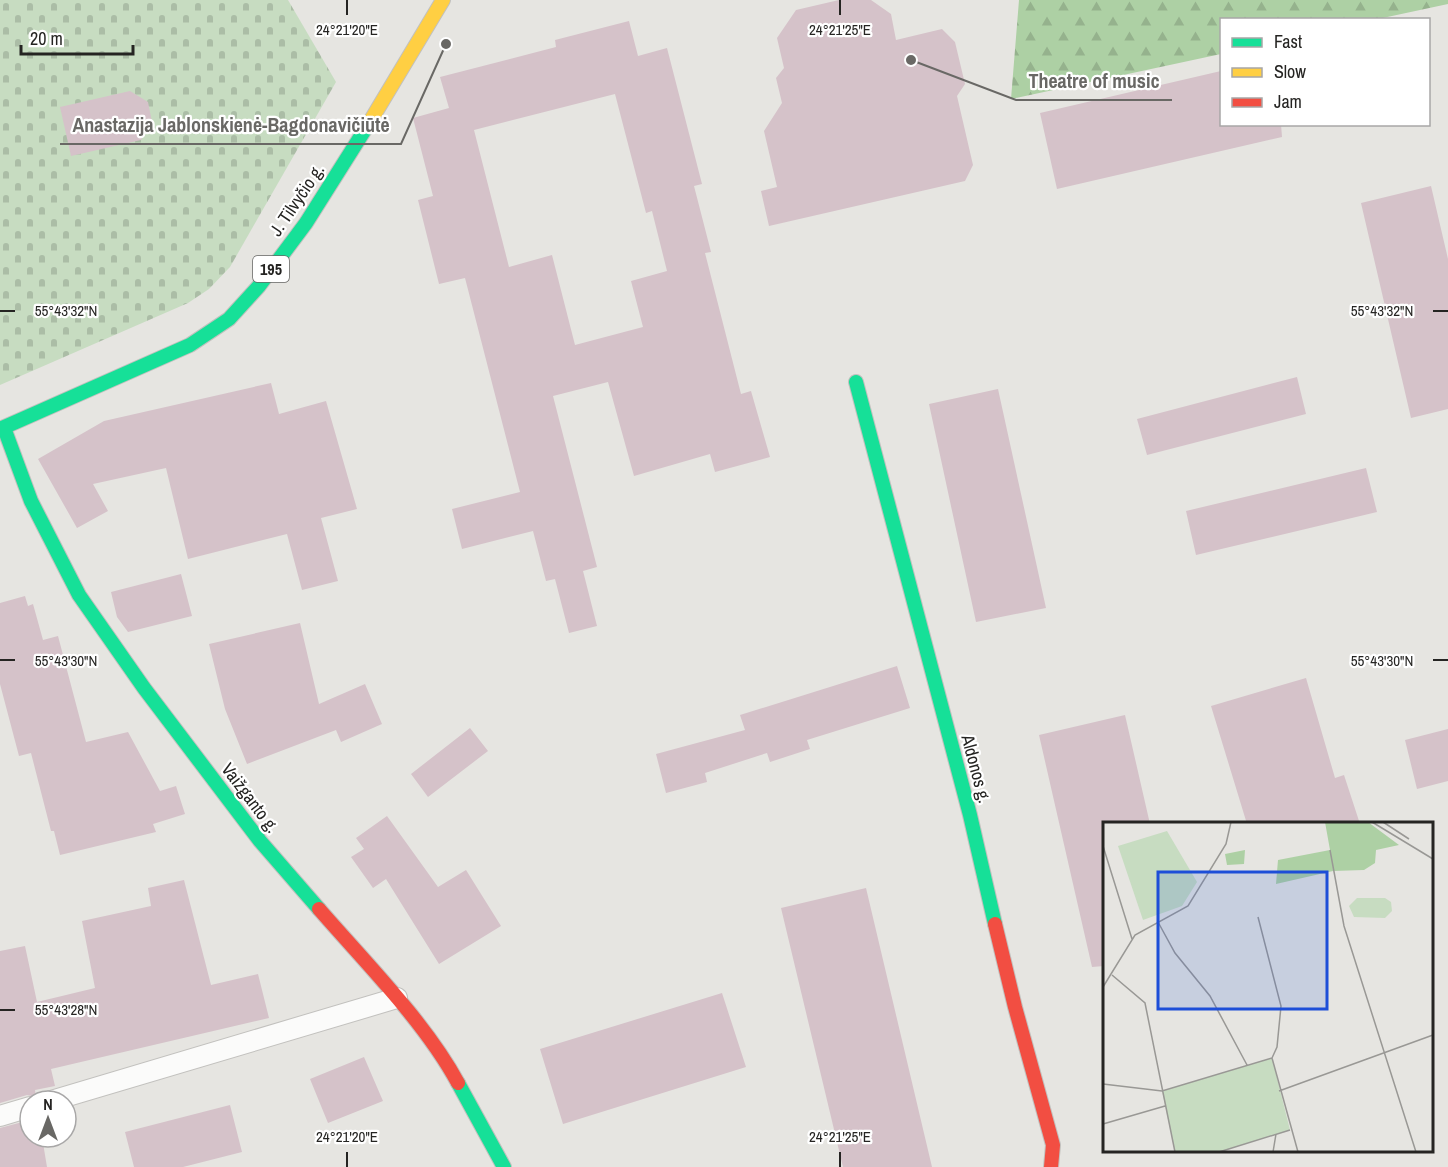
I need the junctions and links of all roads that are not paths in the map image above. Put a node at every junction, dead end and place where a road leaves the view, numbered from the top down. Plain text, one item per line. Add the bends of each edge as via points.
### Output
1 (443, 0) edge
2 (856, 382) dead end
3 (2, 429) edge
4 (397, 998) junction
5 (78, 1093) edge
6 (18, 1111) edge
7 (0, 1116) edge
8 (504, 1167) edge
9 (1051, 1167) edge

1 - 3 street, J. Tilvyčio g. / 195 via 306,223 229,319 190,345
2 - 9 street, Aldonos g. via 1053,1145
3 - 4 street, Vaižganto g. via 32,501 79,595 260,841
4 - 5 lane
4 - 8 street, Vaižganto g. via 447,1062
6 - 7 lane

